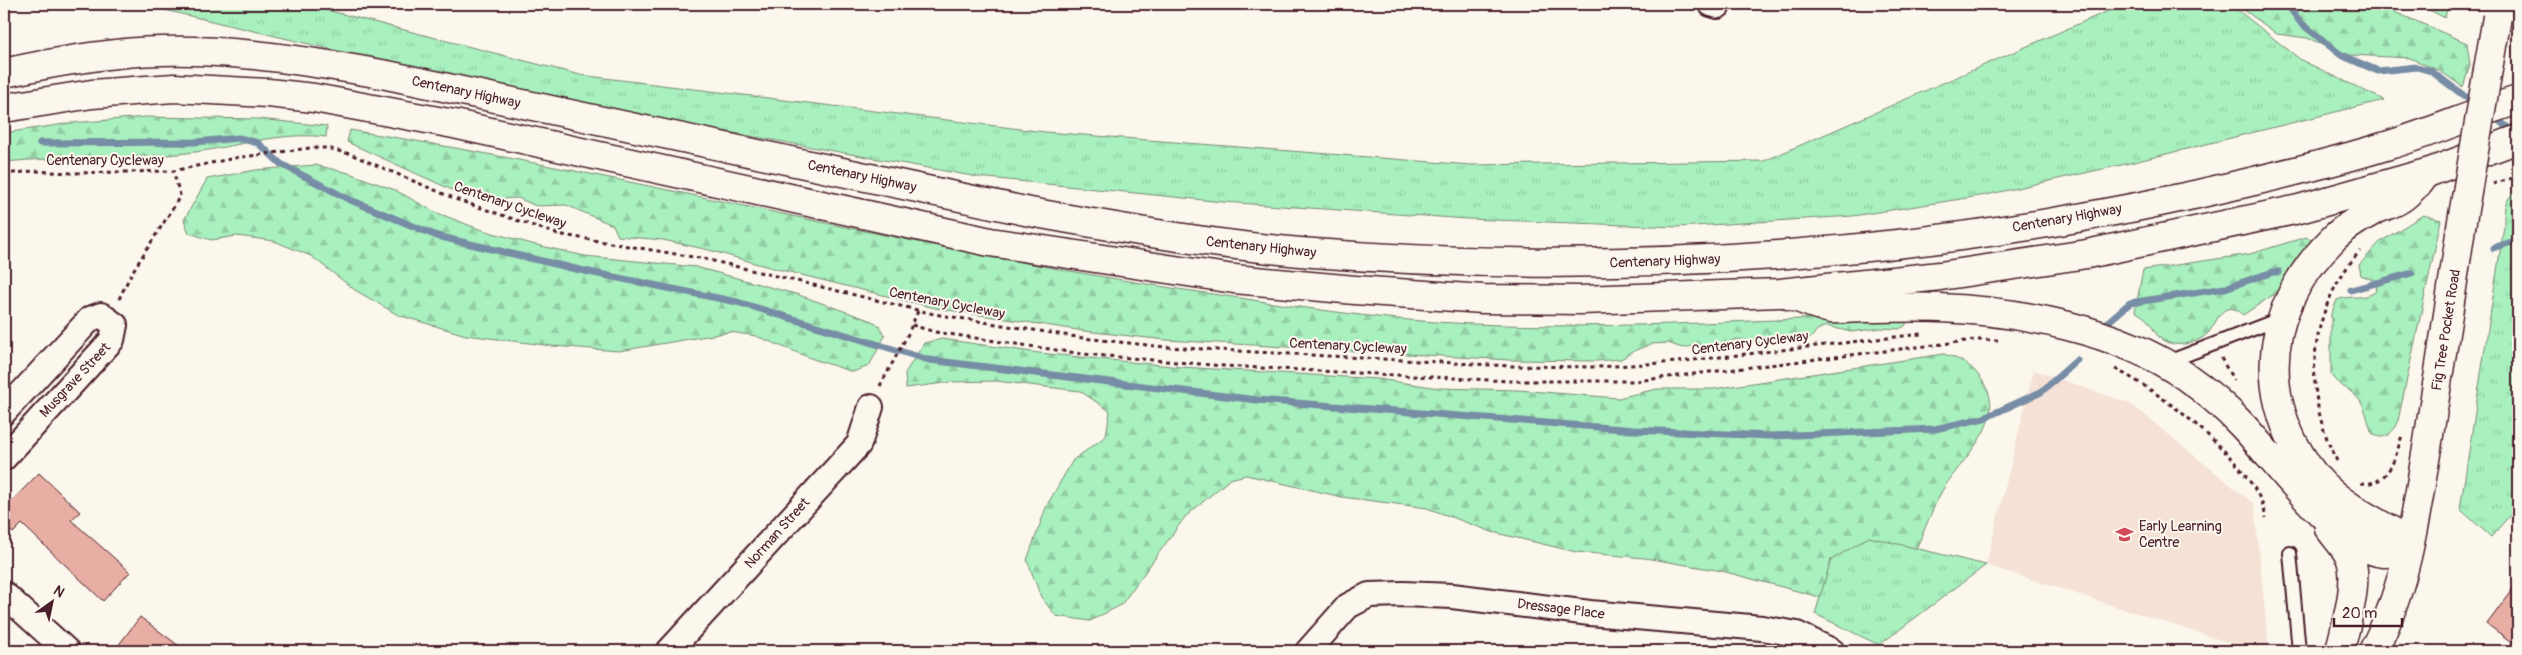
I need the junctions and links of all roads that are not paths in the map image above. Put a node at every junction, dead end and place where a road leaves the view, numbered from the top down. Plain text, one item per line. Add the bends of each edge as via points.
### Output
1 (2498, 11) edge
2 (4, 72) edge
3 (2518, 100) edge
4 (4, 108) edge
5 (2509, 142) edge
6 (2430, 172) junction
7 (1780, 293) junction
8 (2282, 318) junction
9 (2165, 363) junction
10 (871, 407) dead end
11 (4, 412) edge
12 (4, 458) edge
13 (2306, 499) junction
14 (2410, 541) junction
15 (2290, 553) dead end
16 (4, 594) edge
17 (67, 651) edge
18 (669, 651) edge
19 (1308, 651) edge
20 (1832, 651) edge
21 (2299, 651) edge
22 (2340, 651) edge
23 (2373, 651) edge

1 - 14 main road, Fig Tree Pocket Road, bridge
2 - 3 main road, Centenary Highway via 118,54 243,54 324,64 1113,227 1299,252 1528,263 1667,262 1785,254 1907,244 2023,226 2247,183 2392,144
4 - 7 main road via 92,94 174,88 268,93 323,100 454,124 990,242 1234,279 1483,299 1580,300
5 - 6 main road
6 - 7 main road via 2298,209 2087,254 1940,276
6 - 8 main road via 2400,199 2362,218 2333,238 2308,268
7 - 9 main road via 1832,309 1940,308 2028,317 2064,324
8 - 9 lane
8 - 14 main road via 2274,373 2283,417 2296,447 2311,471 2338,498
9 - 13 main road via 2202,389 2242,425
10 - 18 street, Norman Street via 858,444
11 - 12 street, Musgrave Street via 90,319 101,315 115,325 112,340
13 - 14 main road via 2352,538 2375,550 2390,553
13 - 22 main road via 2344,549 2351,564 2352,592
14 - 23 main road, Fig Tree Pocket Road via 2393,606
15 - 21 lane
16 - 17 street
19 - 20 street, Dressage Place via 1348,606 1369,595 1403,594 1452,596 1590,613 1762,628 1797,634

